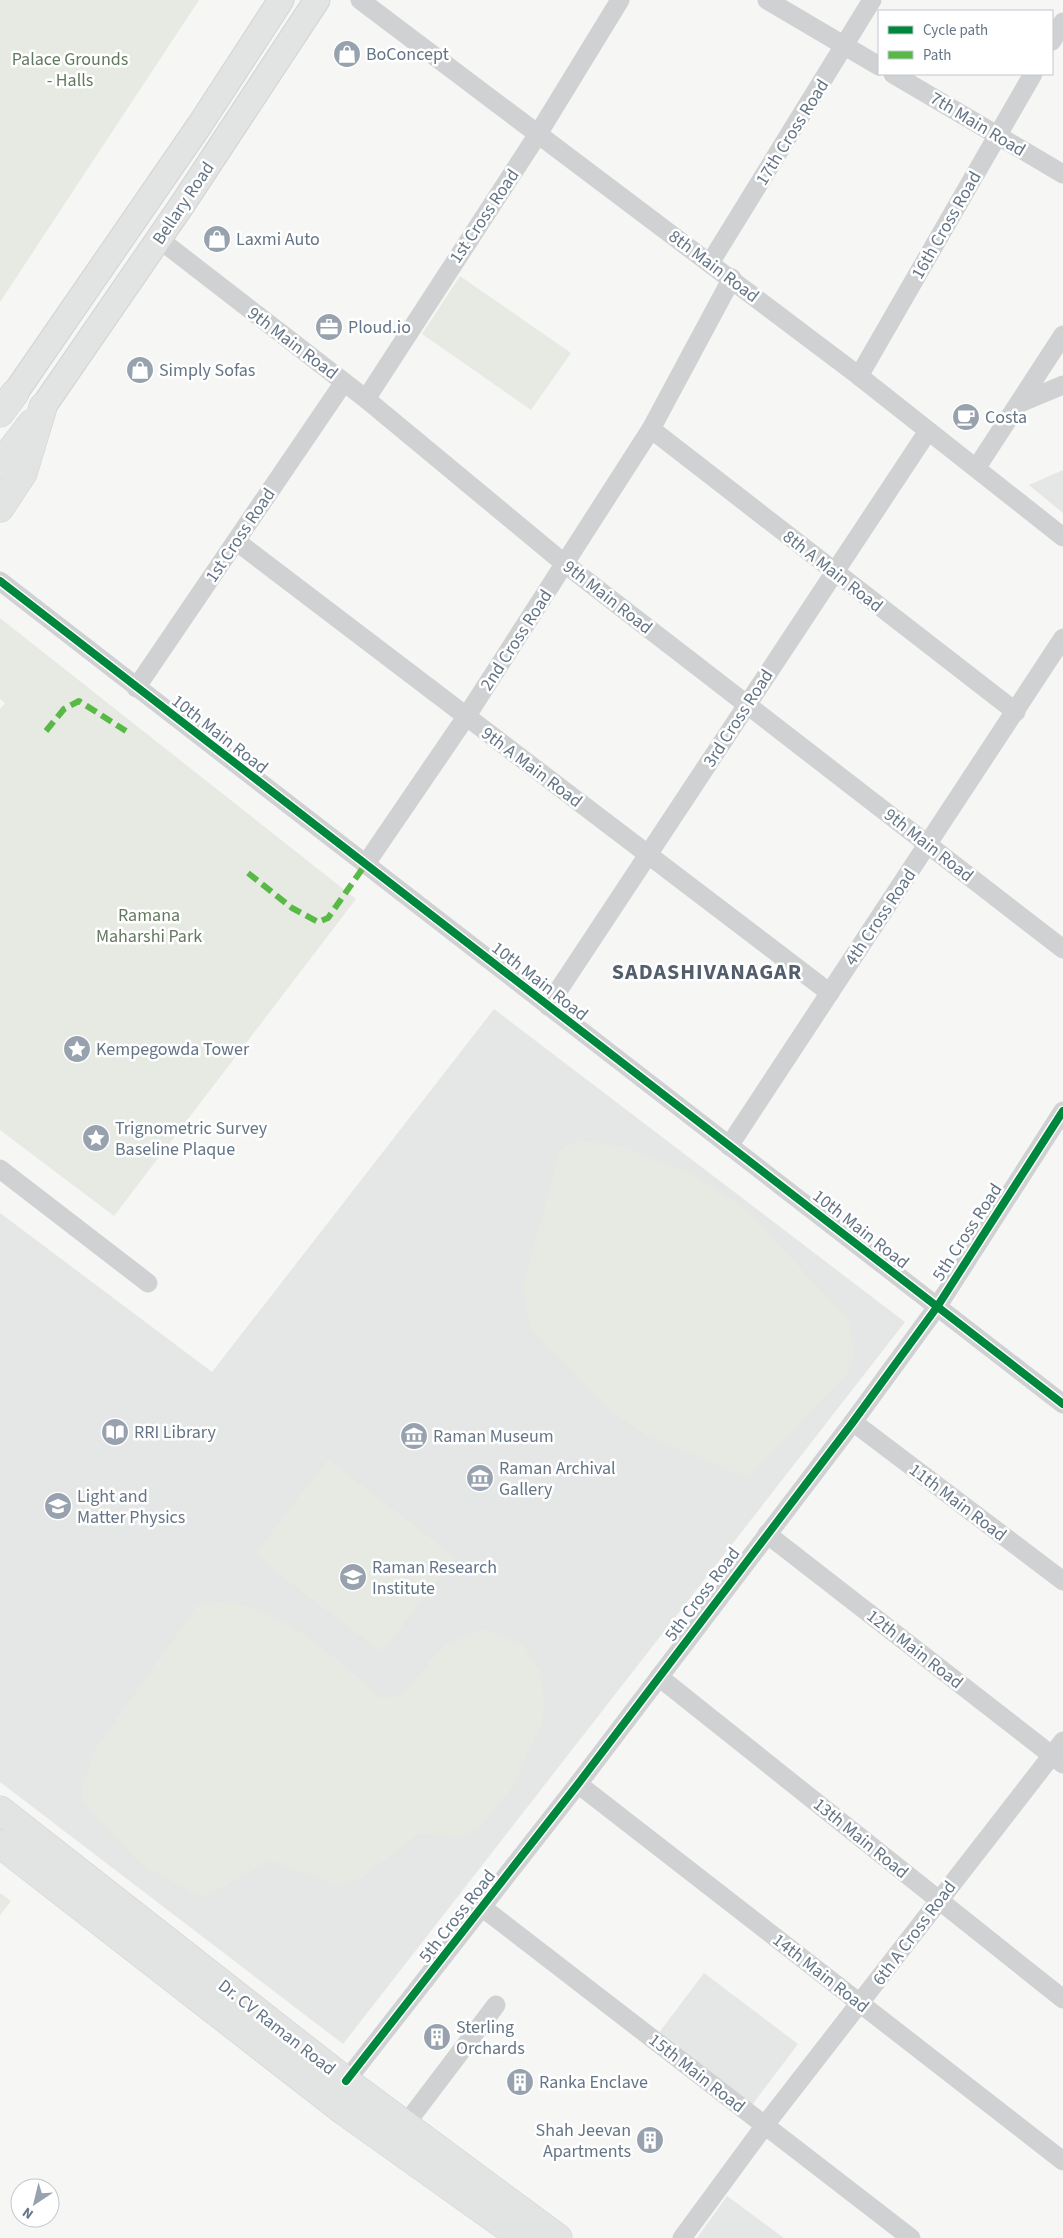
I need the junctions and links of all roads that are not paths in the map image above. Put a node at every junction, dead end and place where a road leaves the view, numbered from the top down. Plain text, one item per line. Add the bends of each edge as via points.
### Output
1 (281, 0) edge
2 (316, 0) edge
3 (360, 0) edge
4 (620, 0) edge
5 (767, 0) edge
6 (872, 0) edge
7 (1063, 22) edge
8 (1053, 40) edge
9 (845, 46) junction
10 (878, 65) edge
11 (895, 75) edge
12 (1032, 75) edge
13 (538, 134) junction
14 (997, 136) junction
15 (1063, 174) edge
16 (159, 239) junction
17 (710, 263) junction
18 (732, 278) junction
19 (1063, 335) edge
20 (859, 376) junction
21 (344, 382) junction
22 (1063, 385) edge
23 (366, 399) junction
24 (5, 403) edge
25 (1020, 403) junction
26 (44, 405) junction
27 (652, 430) junction
28 (928, 431) junction
29 (0, 465) edge
30 (977, 468) junction
31 (0, 508) edge
32 (1063, 537) edge
33 (236, 541) junction
34 (565, 564) junction
35 (834, 572) junction
36 (0, 581) edge
37 (1063, 638) edge
38 (136, 688) junction
39 (747, 704) junction
40 (1016, 712) junction
41 (466, 717) junction
42 (928, 844) junction
43 (648, 854) junction
44 (365, 864) junction
45 (1063, 948) edge
46 (830, 993) junction
47 (548, 1006) junction
48 (1063, 1111) edge
49 (729, 1146) junction
50 (0, 1169) edge
51 (148, 1283) dead end
52 (937, 1307) junction
53 (1063, 1404) edge
54 (853, 1422) junction
55 (766, 1534) junction
56 (1063, 1581) edge
57 (659, 1677) junction
58 (1059, 1753) edge
59 (578, 1784) junction
60 (0, 1810) edge
61 (0, 1844) edge
62 (938, 1899) junction
63 (483, 1908) junction
64 (1063, 1999) edge
65 (860, 2003) junction
66 (496, 2005) dead end
67 (346, 2081) junction
68 (405, 2125) junction
69 (765, 2125) junction
70 (1063, 2161) edge
71 (522, 2238) edge
72 (558, 2238) edge
73 (682, 2238) edge
74 (912, 2238) edge

1 - 24 main road, Bellary Road via 199,126
2 - 16 main road, Bellary Road
3 - 13 street, 8th Main Road
4 - 13 street, 1st Cross Road
5 - 9 street
6 - 9 street, 17th Cross Road
7 - 8 street
9 - 10 street
9 - 17 street, 17th Cross Road
11 - 14 street, 7th Main Road
12 - 14 street, 16th Cross Road
13 - 17 street, 8th Main Road
13 - 23 street, 1st Cross Road
14 - 15 street, 7th Main Road
14 - 20 street, 16th Cross Road
16 - 21 street, 9th Main Road
16 - 26 main road, Bellary Road
17 - 18 street, 8th Main Road
18 - 20 street, 8th Main Road
18 - 27 street, 2nd Cross Road
19 - 25 street
20 - 28 street, 8th Main Road
21 - 23 street, 9th Main Road
21 - 33 street, 1st Cross Road
22 - 25 street
23 - 34 street, 9th Main Road
25 - 30 street
26 - 29 highway
26 - 31 highway via 23,473
27 - 34 street, 2nd Cross Road
27 - 35 street, 8th A Main Road
28 - 30 street, 8th Main Road
28 - 35 street, 3rd Cross Road
30 - 32 street, 8th Main Road
33 - 38 street, 1st Cross Road
33 - 41 street, 9th A Main Road
34 - 39 street, 9th Main Road
34 - 41 street, 2nd Cross Road
35 - 39 street, 3rd Cross Road
35 - 40 street, 8th A Main Road
36 - 38 street, 10th Main Road
37 - 40 street, 4th Cross Road
38 - 44 street, 10th Main Road
39 - 42 street, 9th Main Road
39 - 43 street, 3rd Cross Road
40 - 42 street, 4th Cross Road
41 - 43 street, 9th A Main Road
41 - 44 street, 2nd Cross Road
42 - 45 street, 9th Main Road
42 - 46 street, 4th Cross Road
43 - 46 street, 9th A Main Road
43 - 47 street, 3rd Cross Road
44 - 47 street, 10th Main Road
46 - 49 street, 4th Cross Road
47 - 49 street, 10th Main Road
48 - 52 street, 5th Cross Road
49 - 52 street, 10th Main Road
50 - 51 street
52 - 53 street, 10th Main Road
52 - 54 street, 5th Cross Road
54 - 55 street, 5th Cross Road
54 - 56 street, 11th Main Road
55 - 57 street, 5th Cross Road
55 - 58 street, 12th Main Road
57 - 59 street, 5th Cross Road
57 - 62 street, 13th Main Road
58 - 62 street, 6th A Cross Road
59 - 63 street, 5th Cross Road
59 - 65 street, 14th Main Road
60 - 67 highway, Dr. CV Raman Road
61 - 71 highway, Dr. CV Raman Road via 345,2112
62 - 64 street, 13th Main Road
62 - 65 street, 6th A Cross Road
63 - 67 street, 5th Cross Road
63 - 69 street, 15th Main Road
65 - 69 street, 6th A Cross Road
65 - 70 street, 14th Main Road
66 - 68 street
67 - 68 highway, Dr. CV Raman Road
68 - 72 highway, Dr. CV Raman Road
69 - 73 street, 6th A Cross Road
69 - 74 street, 15th Main Road

